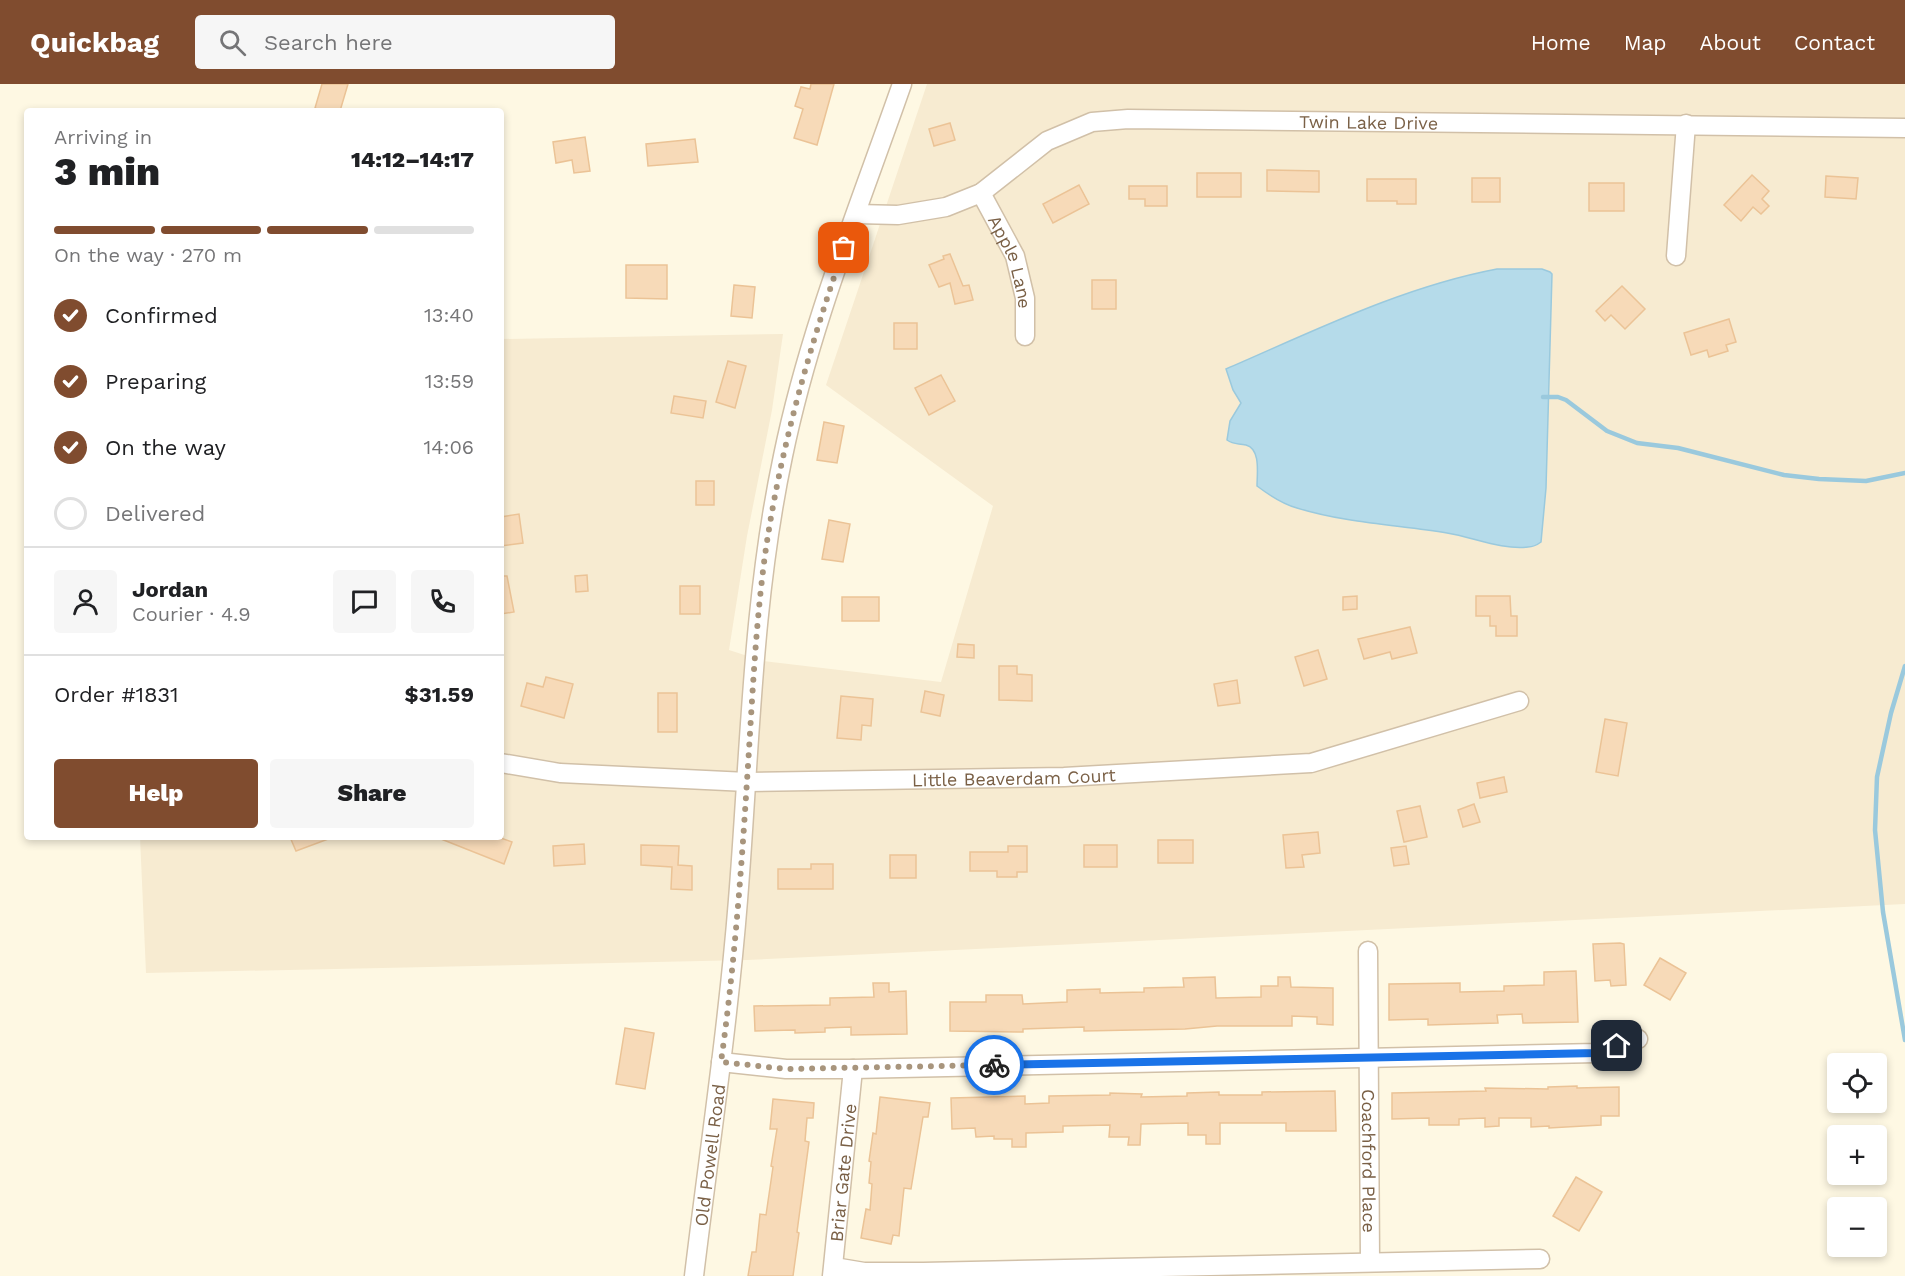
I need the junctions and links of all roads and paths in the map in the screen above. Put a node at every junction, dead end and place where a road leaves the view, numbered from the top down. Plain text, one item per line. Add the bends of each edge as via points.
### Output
1 (902, 84) edge
2 (1686, 124) junction
3 (1905, 128) edge
4 (981, 193) junction
5 (857, 214) junction
6 (1676, 256) dead end
7 (1025, 336) dead end
8 (1519, 701) dead end
9 (504, 763) edge
10 (747, 782) junction
11 (1368, 951) dead end
12 (1638, 1039) dead end
13 (1370, 1057) junction
14 (721, 1062) junction
15 (853, 1069) junction
16 (1540, 1259) dead end
17 (1371, 1262) junction
18 (833, 1271) edge
19 (694, 1276) edge

1 - 5 street, Old Powell Road
2 - 3 street, Twin Lake Drive
2 - 4 street, Twin Lake Drive via 1128,118 1092,122 1047,141
2 - 6 street
4 - 5 street, Twin Lake Drive via 921,213
4 - 7 street, Apple Lane via 1014,256 1025,298
5 - 10 street, Old Powell Road via 804,369 774,499 759,603
8 - 10 street, Little Beaverdam Court via 1311,763 1064,777
9 - 10 street, Little Beaverdam Court via 560,772
10 - 14 street, Old Powell Road
11 - 13 street, Coachford Place
12 - 13 street via 1597,1053
13 - 15 street
13 - 17 street, Coachford Place
14 - 15 street via 786,1069
14 - 19 street, Old Powell Road
15 - 18 street, Briar Gate Drive
16 - 17 street
17 - 18 street

